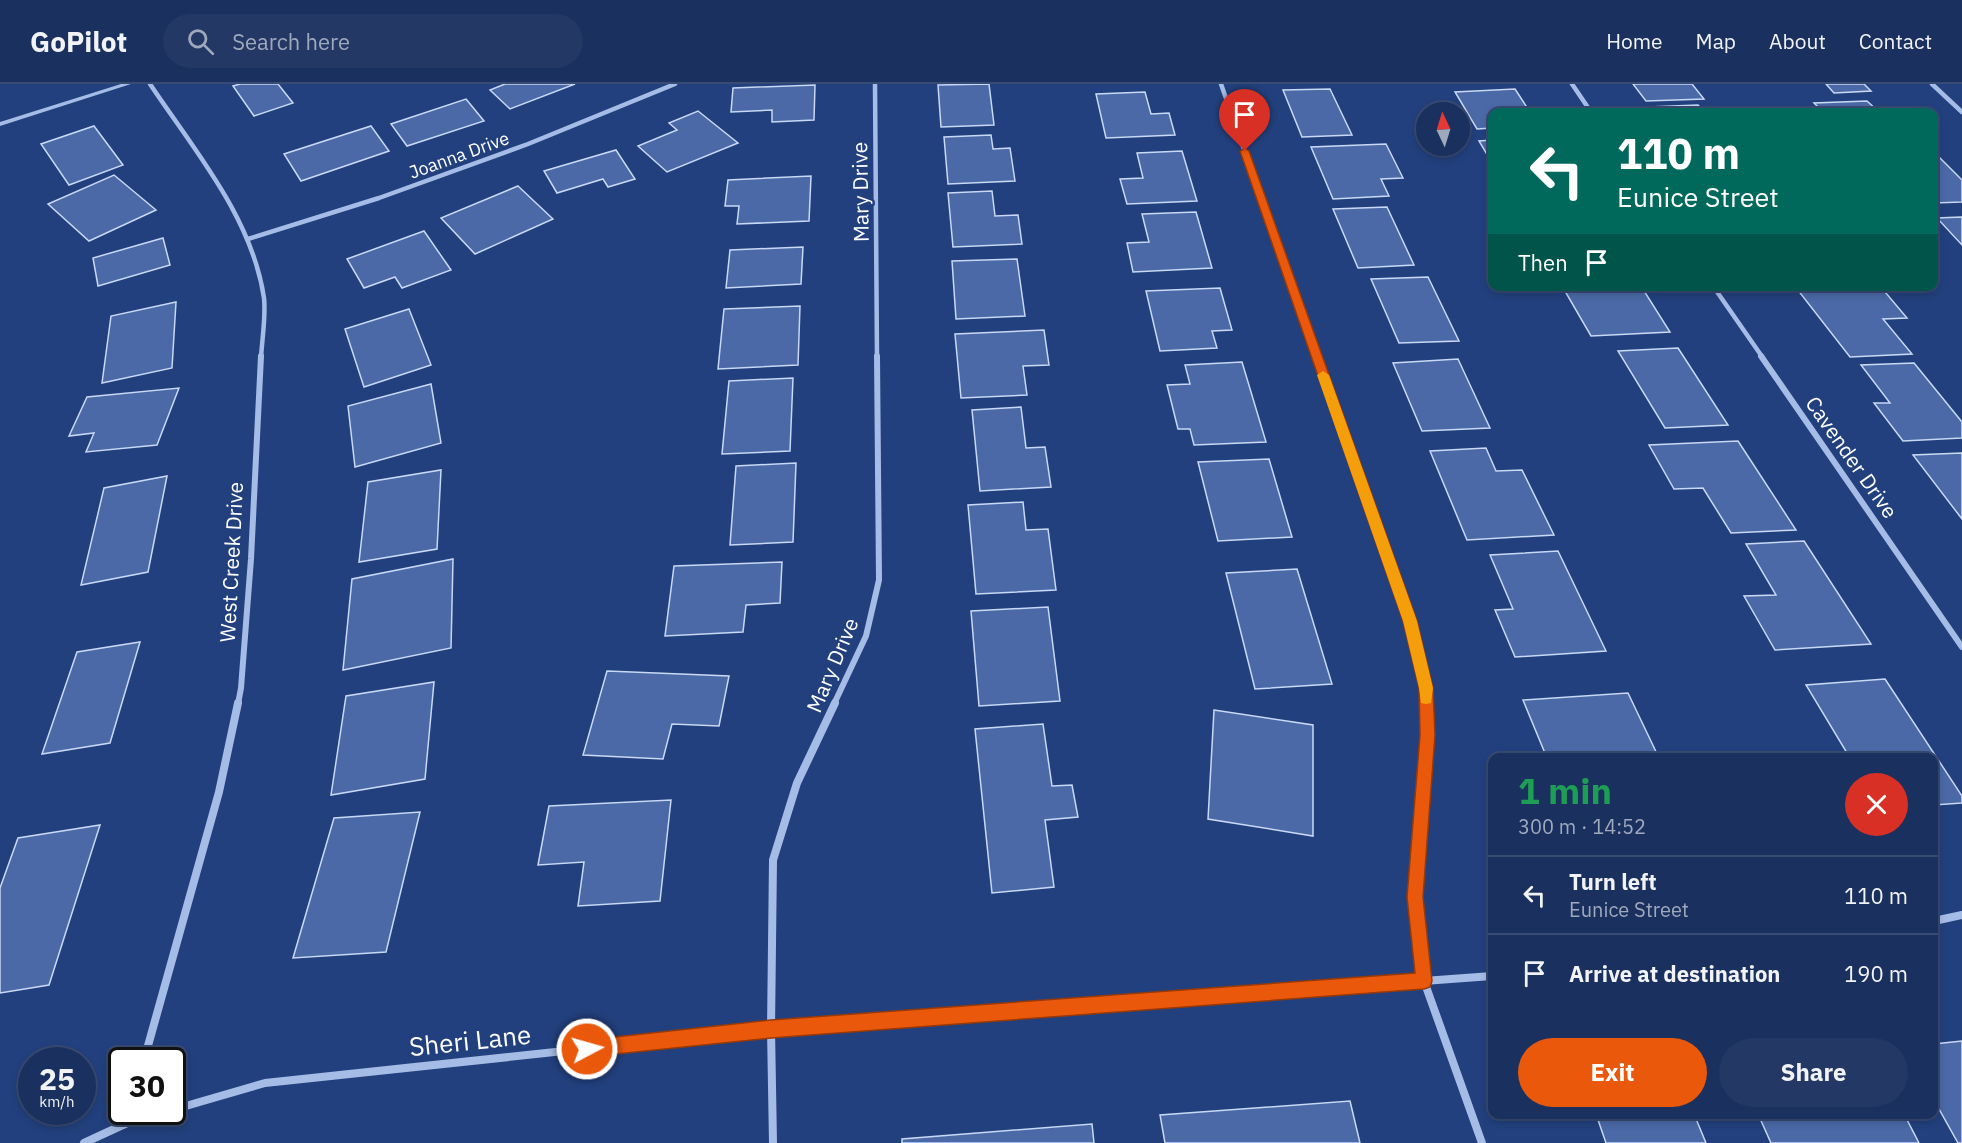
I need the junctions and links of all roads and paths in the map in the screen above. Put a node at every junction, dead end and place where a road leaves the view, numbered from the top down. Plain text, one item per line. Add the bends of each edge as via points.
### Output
1 (128, 84) edge
2 (150, 84) edge
3 (675, 84) edge
4 (875, 84) edge
5 (1221, 84) edge
6 (1572, 84) edge
7 (1932, 84) edge
8 (1589, 108) edge
9 (1962, 112) edge
10 (0, 124) edge
11 (248, 239) junction
12 (1716, 291) edge
13 (1962, 647) edge
14 (1962, 915) edge
15 (1938, 920) edge
16 (1488, 976) edge
17 (1424, 981) junction
18 (771, 1029) junction
19 (148, 1047) edge
20 (186, 1106) edge
21 (123, 1125) edge
22 (84, 1143) edge
23 (773, 1143) edge
24 (1482, 1143) edge

1 - 10 street
2 - 11 street, West Creek Drive via 222,191
3 - 11 street, Joanna Drive via 528,144 379,198
4 - 18 street, Mary Drive via 879,580 866,636 797,783 773,860
5 - 17 street via 1410,621 1426,688 1427,735 1415,897
6 - 8 street
7 - 9 street
11 - 19 street, West Creek Drive via 264,299 241,688 217,803
12 - 13 street, Cavender Drive
14 - 15 street
16 - 17 street, Sheri Lane
17 - 18 street, Sheri Lane
17 - 24 street
18 - 20 street, Sheri Lane via 265,1083
18 - 23 street, Mary Drive
21 - 22 street

